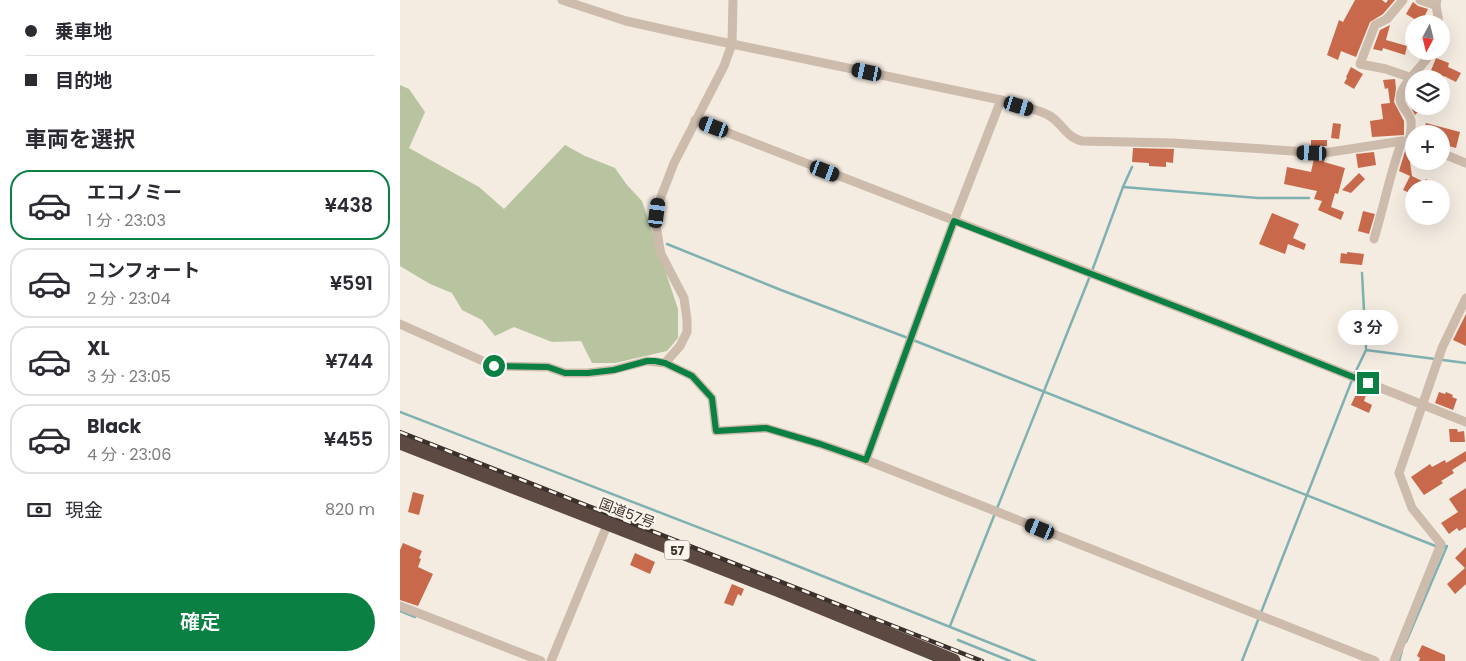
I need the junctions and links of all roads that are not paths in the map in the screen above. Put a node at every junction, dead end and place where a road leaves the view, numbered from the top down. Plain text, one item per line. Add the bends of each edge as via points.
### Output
1 (562, 0) edge
2 (733, 0) edge
3 (1403, 0) edge
4 (1420, 0) edge
5 (1436, 2) edge
6 (1438, 15) edge
7 (732, 44) junction
8 (1427, 60) edge
9 (1419, 70) edge
10 (1405, 76) edge
11 (1405, 85) edge
12 (1001, 100) junction
13 (1405, 110) edge
14 (695, 120) junction
15 (1405, 141) edge
16 (1405, 147) edge
17 (1450, 156) edge
18 (1466, 163) edge
19 (954, 221) junction
20 (1374, 239) dead end
21 (1466, 298) edge
22 (400, 324) edge
23 (665, 363) junction
24 (1422, 405) junction
25 (1466, 422) edge
26 (400, 442) edge
27 (866, 460) junction
28 (608, 523) junction
29 (400, 606) edge
30 (541, 661) edge
31 (551, 661) edge
32 (953, 661) edge
33 (1375, 661) edge
34 (1394, 661) edge

1 - 7 street via 626,21
2 - 7 street
3 - 10 street via 1387,19 1375,25 1360,64
4 - 5 street
5 - 6 street
7 - 12 street
7 - 14 street
8 - 9 street
11 - 13 street via 1400,101
12 - 15 street via 1044,112 1074,140 1082,141 1173,143 1324,153
12 - 19 street
14 - 19 street
14 - 23 street via 659,202 656,224 662,254 684,298 687,320 687,332 680,346
16 - 20 street via 1393,169
17 - 18 street
19 - 24 street
19 - 27 street
21 - 24 street via 1442,348
22 - 23 street via 494,366 548,367 565,373 588,373 647,361
23 - 27 street via 692,376 712,398 716,431 766,428
24 - 25 street
24 - 34 street via 1399,473 1412,508 1441,544
26 - 28 highway, 国道57号 / 57
27 - 33 street
28 - 31 street
28 - 32 highway, 国道57号 / 57
29 - 30 street

